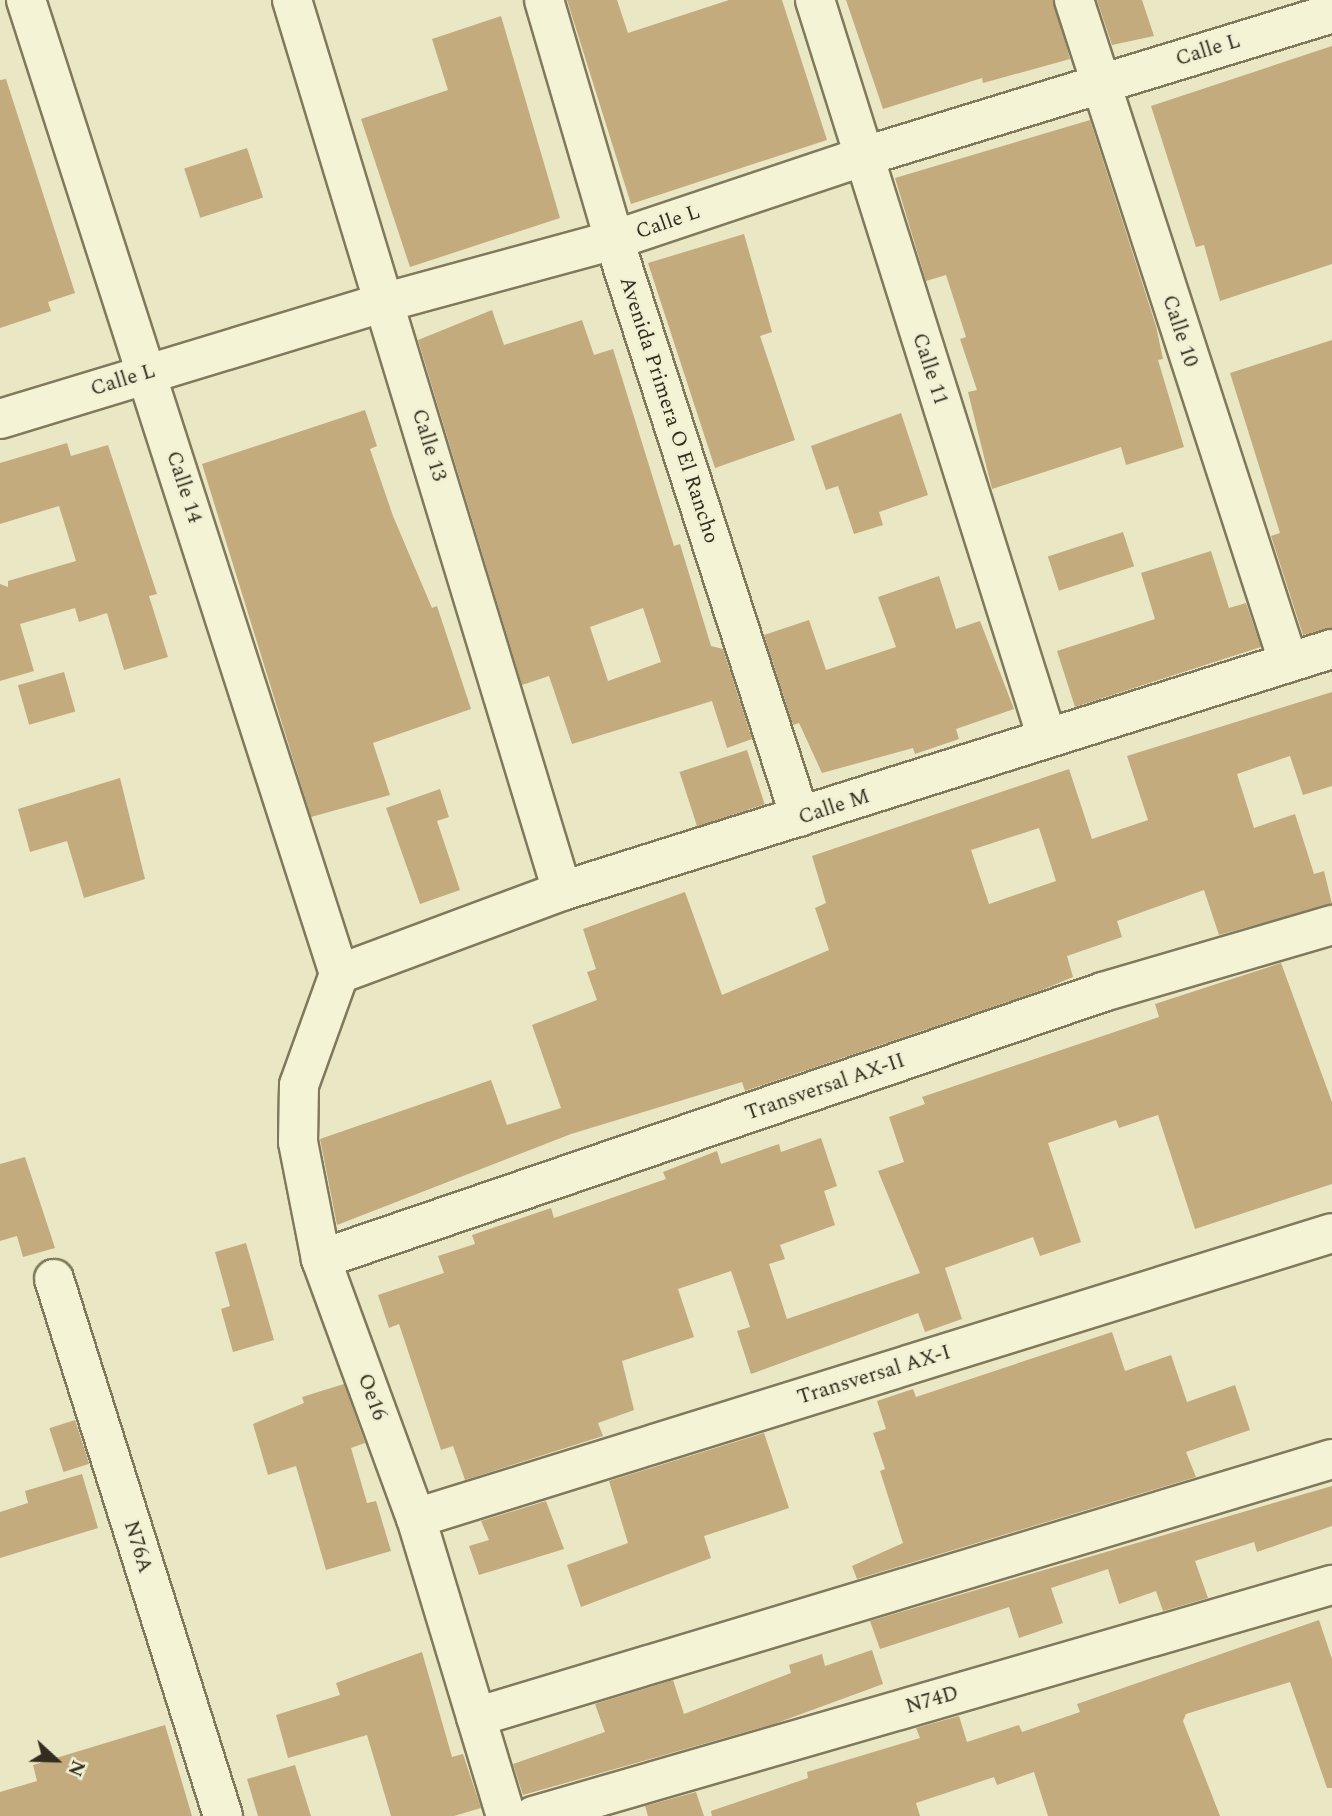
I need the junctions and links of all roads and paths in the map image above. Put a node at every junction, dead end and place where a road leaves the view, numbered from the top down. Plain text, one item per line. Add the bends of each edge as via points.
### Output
1 (26, 0) edge
2 (292, 0) edge
3 (544, 0) edge
4 (815, 0) edge
5 (1074, 0) edge
6 (1332, 13) edge
7 (1100, 83) junction
8 (862, 156) junction
9 (614, 240) junction
10 (386, 302) junction
11 (147, 372) junction
12 (0, 419) edge
13 (1332, 649) edge
14 (1288, 661) junction
15 (1047, 738) junction
16 (800, 817) junction
17 (562, 891) junction
18 (1332, 925) edge
19 (339, 974) junction
20 (1332, 1233) edge
21 (321, 1259) junction
22 (54, 1279) dead end
23 (1332, 1459) edge
24 (416, 1518) junction
25 (1332, 1585) edge
26 (476, 1717) junction
27 (223, 1816) edge
28 (506, 1816) edge
29 (533, 1816) edge

1 - 11 street, Calle 14
2 - 10 street, Calle 13
3 - 9 street, Avenida Primera O El Rancho
4 - 8 street, Calle 11
5 - 7 street, Calle 10
6 - 7 street, Calle L
7 - 8 street, Calle L
7 - 14 street, Calle 10
8 - 9 street, Calle L
8 - 15 street, Calle 11
9 - 10 street, Calle L
9 - 16 street, Avenida Primera O El Rancho
10 - 11 street, Calle L
10 - 17 street, Calle 13
11 - 12 street, Calle L
11 - 19 street, Calle 14
13 - 14 street, Calle M
14 - 15 street, Calle M
15 - 16 street, Calle M
16 - 17 street, Calle M
17 - 19 street, Calle M
18 - 21 street, Transversal AX-II via 1102,992
19 - 21 street, Oe16 via 299,1085 298,1142
20 - 24 street, Transversal AX-I
21 - 24 street, Oe16
22 - 27 street, N76A
23 - 26 street
24 - 26 street, Oe16
25 - 29 street, N74D
26 - 28 street, Oe16

